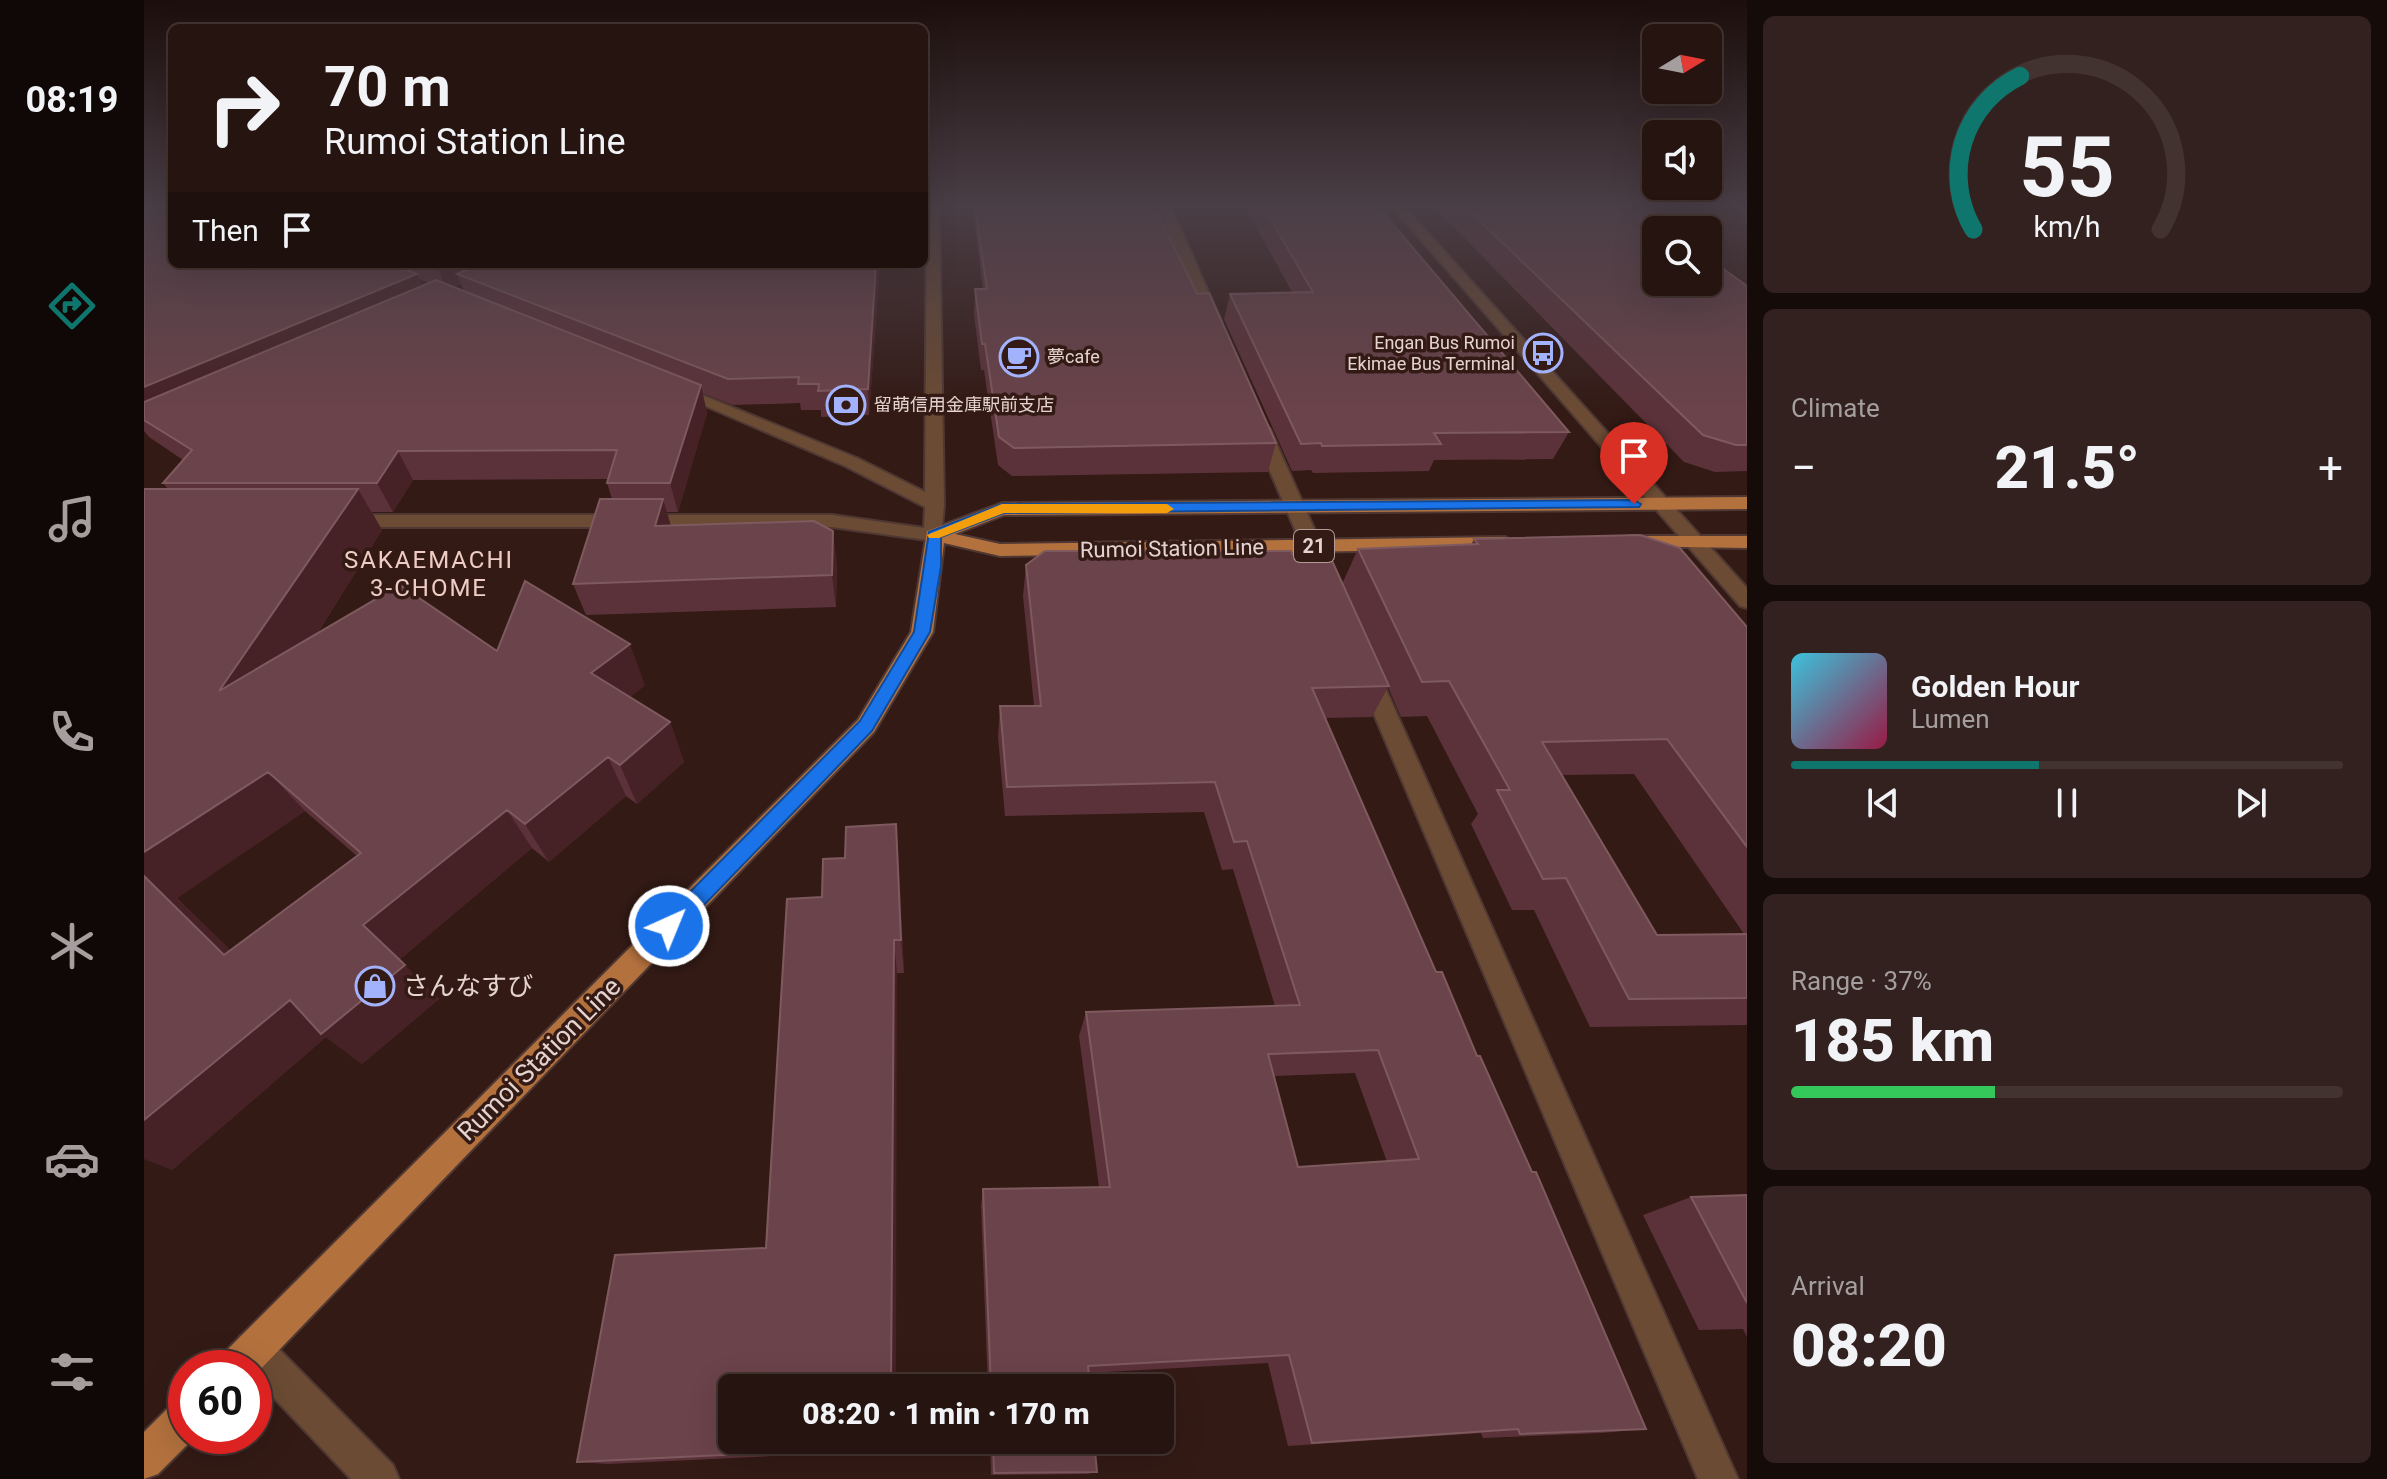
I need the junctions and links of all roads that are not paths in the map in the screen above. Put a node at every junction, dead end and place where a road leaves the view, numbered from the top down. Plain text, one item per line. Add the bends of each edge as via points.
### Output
1 (933, 272) edge
2 (1193, 272) edge
3 (1456, 272) edge
4 (1224, 344) edge
5 (664, 385) edge
6 (1248, 400) edge
7 (1747, 503) edge
8 (1663, 504) junction
9 (935, 505) junction
10 (1295, 507) junction
11 (327, 521) edge
12 (934, 535) junction
13 (1604, 542) edge
14 (1695, 542) junction
15 (1747, 542) edge
16 (1527, 543) edge
17 (1312, 546) junction
18 (1334, 597) edge
19 (1747, 601) edge
20 (1359, 655) edge
21 (252, 1350) edge
22 (272, 1383) edge
23 (168, 1436) edge
24 (144, 1460) edge
25 (379, 1479) edge
26 (1718, 1479) edge

1 - 9 street
2 - 4 street
3 - 8 street
5 - 9 street via 851,462
6 - 10 street
7 - 8 main road, Rumoi Station Line / 21
8 - 10 main road, Rumoi Station Line / 21
8 - 14 street
9 - 12 street
10 - 12 main road, Rumoi Station Line / 21 via 1002,509
10 - 17 street
11 - 12 street via 832,521
12 - 17 main road, Rumoi Station Line / 21 via 1000,550
12 - 21 main road, Rumoi Station Line via 922,632 866,726
13 - 14 main road
14 - 15 main road
14 - 19 street
16 - 17 main road, Rumoi Station Line / 21
17 - 18 street
20 - 26 street
22 - 25 street
23 - 24 main road

